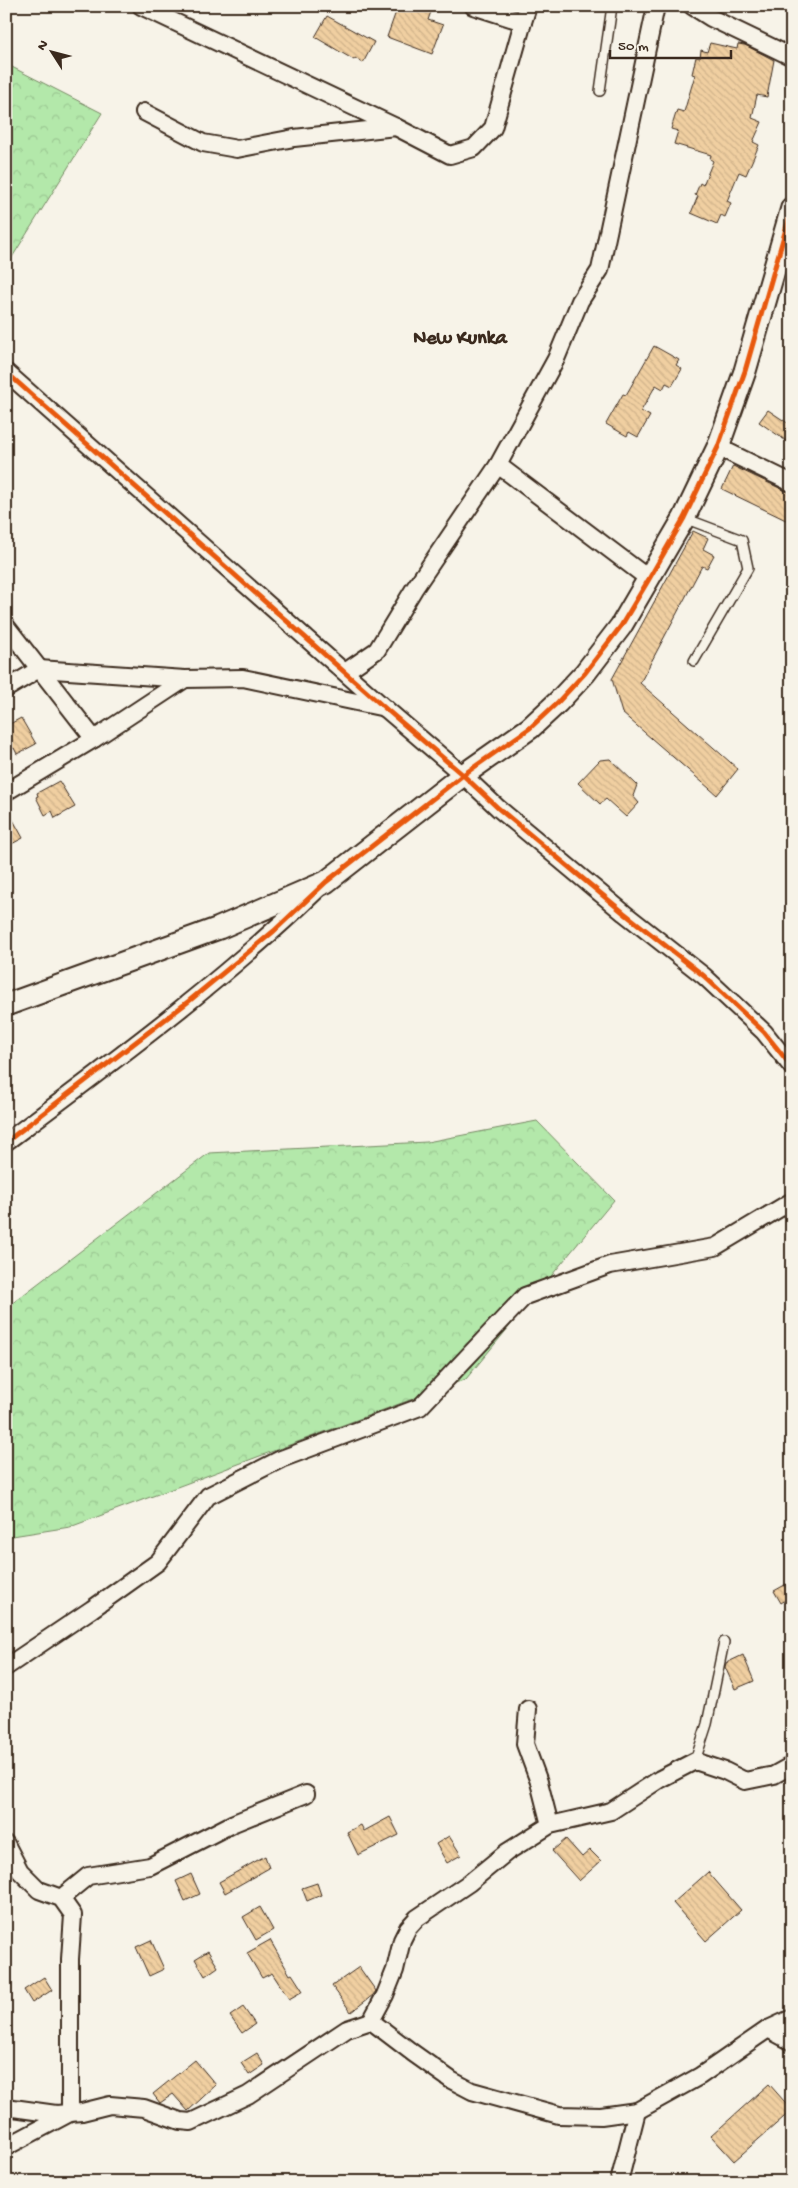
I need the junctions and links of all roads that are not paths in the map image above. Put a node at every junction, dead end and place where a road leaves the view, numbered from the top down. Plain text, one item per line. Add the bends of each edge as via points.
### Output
1 (141, 6) edge
2 (473, 6) edge
3 (612, 6) edge
4 (656, 6) edge
5 (692, 6) edge
6 (525, 14) edge
7 (792, 57) edge
8 (600, 91) dead end
9 (144, 112) dead end
10 (396, 127) junction
11 (792, 208) edge
12 (6, 372) edge
13 (718, 448) junction
14 (498, 465) junction
15 (792, 482) edge
16 (684, 518) junction
17 (649, 579) junction
18 (6, 626) edge
19 (694, 661) dead end
20 (39, 668) junction
21 (345, 672) junction
22 (185, 679) junction
23 (6, 689) edge
24 (386, 709) junction
25 (94, 739) junction
26 (463, 775) junction
27 (6, 792) edge
28 (326, 882) junction
29 (6, 1004) edge
30 (792, 1067) edge
31 (6, 1142) edge
32 (792, 1201) edge
33 (724, 1642) dead end
34 (6, 1667) edge
35 (528, 1709) dead end
36 (695, 1761) junction
37 (792, 1765) edge
38 (306, 1794) dead end
39 (550, 1824) junction
40 (6, 1844) edge
41 (61, 1898) junction
42 (792, 2018) edge
43 (371, 2020) junction
44 (768, 2029) junction
45 (792, 2042) edge
46 (6, 2107) edge
47 (637, 2111) junction
48 (70, 2113) junction
49 (6, 2147) edge
50 (620, 2182) edge

1 - 10 street
2 - 6 street
3 - 8 lane
4 - 14 street via 600,270 580,301 556,360
5 - 7 street
6 - 10 street via 493,128 474,148 450,155
9 - 10 street via 203,143 237,148
11 - 13 street via 745,371
12 - 21 street
13 - 15 street
13 - 16 street
14 - 17 street
14 - 21 street via 377,650
16 - 17 street
16 - 19 lane via 742,540 748,568
17 - 26 street via 620,626 585,673 558,702 530,728
18 - 20 street
20 - 22 street
20 - 23 street
20 - 25 street
21 - 24 street
22 - 24 street via 243,678
22 - 25 street
24 - 26 street
25 - 27 street
26 - 28 street
26 - 30 street via 498,808 704,976 764,1032
28 - 29 street via 219,928
28 - 31 street via 274,931 189,1001
32 - 34 street via 716,1247 610,1265 525,1296 420,1407 282,1459 208,1496 158,1562
33 - 36 lane via 707,1724
35 - 39 street via 525,1744
36 - 37 street via 745,1781 774,1775
36 - 39 street via 611,1811
38 - 41 street via 234,1823 150,1866 88,1876
39 - 43 street via 417,1918 402,1940 395,1970
40 - 41 street via 20,1871 39,1890
41 - 48 street via 73,1915
42 - 44 street
43 - 47 street via 452,2080 493,2098 559,2115 601,2116
43 - 48 street via 347,2029 248,2094 191,2122 144,2108 110,2105
44 - 45 street
44 - 47 street via 700,2076
46 - 48 street
47 - 50 street
48 - 49 street

